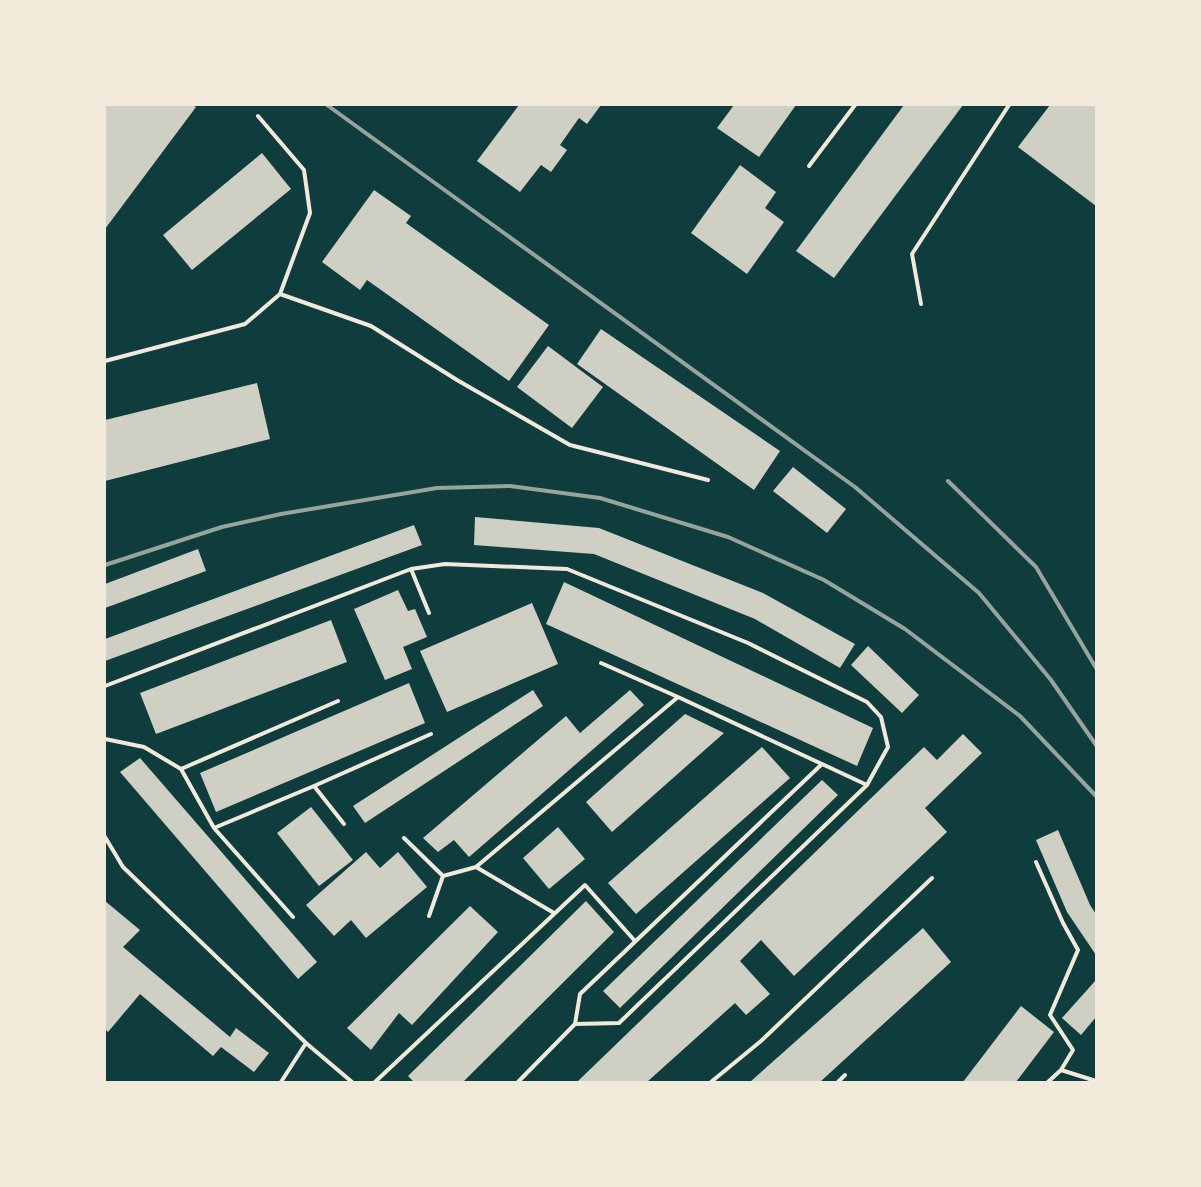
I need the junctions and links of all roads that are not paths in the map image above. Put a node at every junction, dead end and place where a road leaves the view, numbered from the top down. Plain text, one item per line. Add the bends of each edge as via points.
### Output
1 (855, 105) edge
2 (1009, 105) edge
3 (258, 116) dead end
4 (809, 166) dead end
5 (280, 294) junction
6 (921, 304) dead end
7 (105, 362) edge
8 (708, 480) dead end
9 (410, 570) junction
10 (429, 613) dead end
11 (601, 662) dead end
12 (105, 686) edge
13 (678, 697) junction
14 (338, 701) dead end
15 (431, 734) dead end
16 (105, 739) edge
17 (822, 764) junction
18 (181, 769) junction
19 (867, 785) junction
20 (314, 786) junction
21 (344, 824) dead end
22 (214, 828) junction
23 (105, 838) edge
24 (404, 838) dead end
25 (1036, 862) dead end
26 (476, 867) junction
27 (443, 876) junction
28 (932, 878) dead end
29 (554, 913) junction
30 (429, 916) dead end
31 (293, 917) dead end
32 (635, 941) junction
33 (575, 1024) junction
34 (306, 1043) junction
35 (1060, 1070) junction
36 (845, 1075) dead end
37 (1096, 1080) edge
38 (281, 1082) edge
39 (352, 1082) edge
40 (375, 1082) edge
41 (518, 1082) edge
42 (711, 1082) edge
43 (838, 1082) edge
44 (1048, 1082) edge

1 - 4 lane
2 - 6 lane via 912,254
3 - 5 lane via 304,170 310,213
5 - 7 lane via 245,324
5 - 8 lane via 372,326 457,380 570,444
9 - 10 lane
9 - 12 lane
9 - 19 lane via 445,564 567,569 748,643 867,702 881,717 888,747
11 - 13 lane
13 - 17 lane
13 - 26 lane
14 - 18 lane
15 - 20 lane
16 - 18 lane via 144,746
17 - 19 lane
17 - 32 lane
18 - 22 lane
19 - 33 lane via 619,1023
20 - 21 lane
20 - 22 lane
22 - 31 lane
23 - 34 lane via 123,867
24 - 27 lane
25 - 35 lane via 1078,950 1050,1015 1073,1050
26 - 27 lane
26 - 29 lane
27 - 30 lane
28 - 42 lane via 761,1041
29 - 32 lane via 585,885
29 - 40 lane
32 - 33 lane via 580,994
33 - 41 lane
34 - 38 lane
34 - 39 lane
35 - 37 lane
35 - 44 lane
36 - 43 lane

